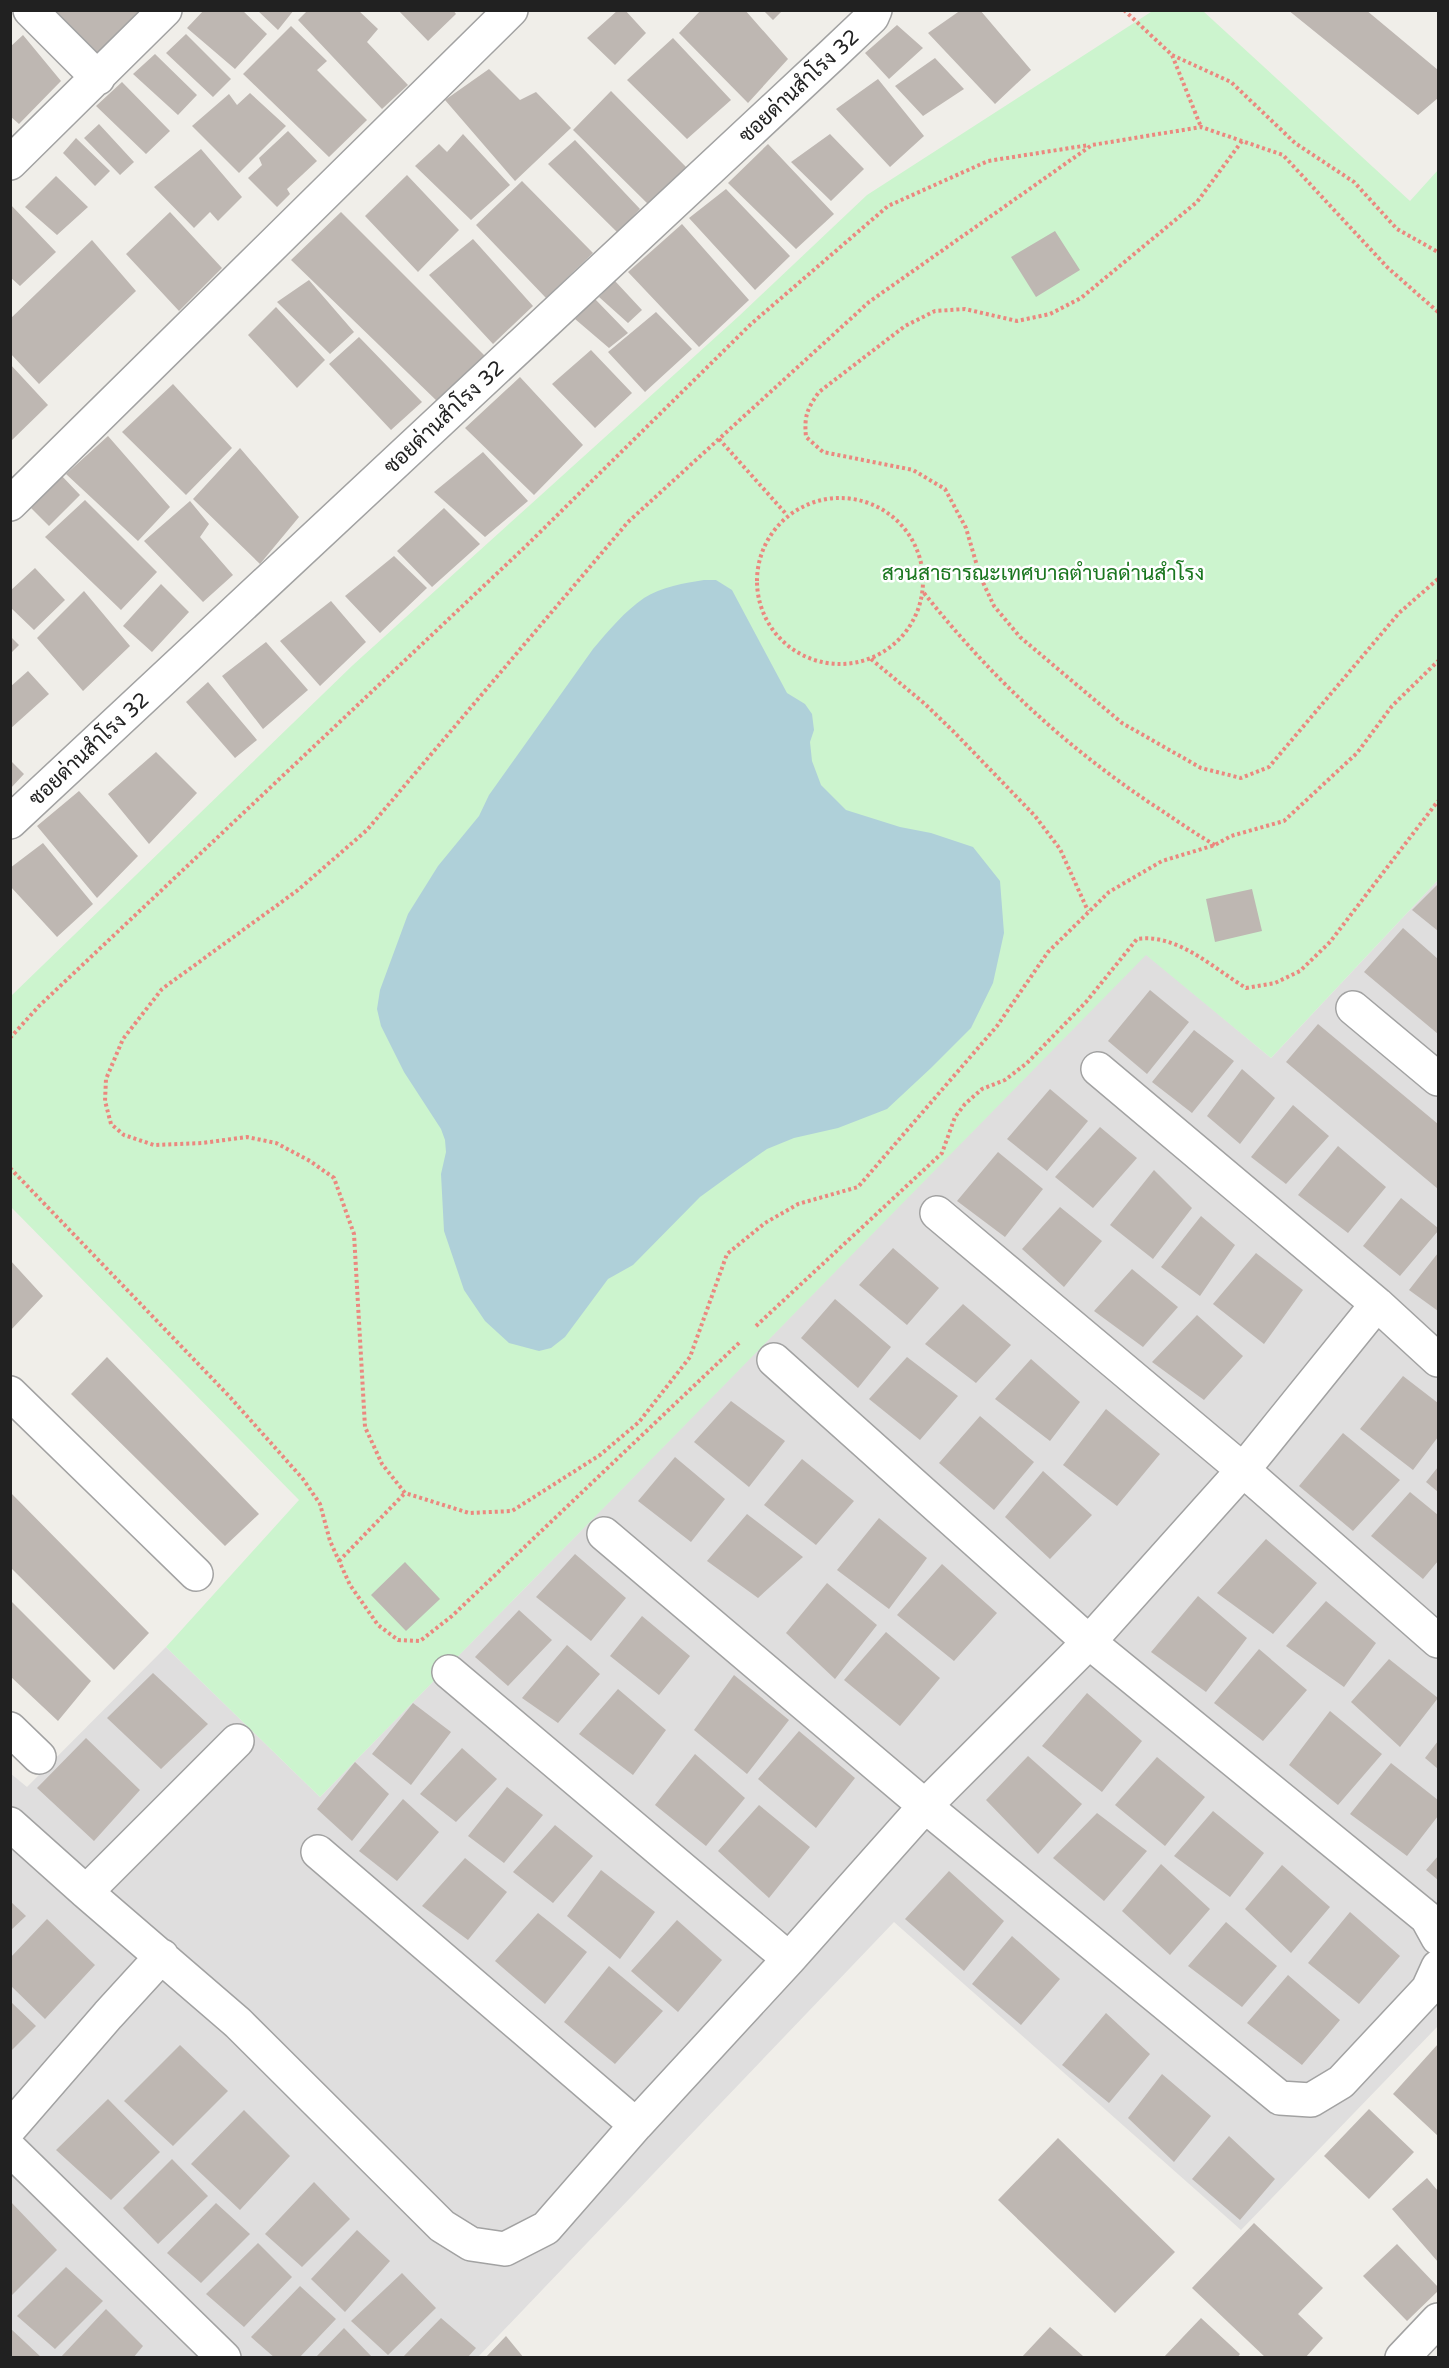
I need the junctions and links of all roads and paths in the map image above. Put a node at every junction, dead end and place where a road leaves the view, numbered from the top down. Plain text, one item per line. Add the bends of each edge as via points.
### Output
1 (30, 10) edge
2 (165, 10) edge
3 (512, 10) edge
4 (875, 10) edge
5 (1124, 10) edge
6 (1172, 56) junction
7 (98, 78) junction
8 (1201, 127) junction
9 (1242, 141) junction
10 (1092, 145) junction
11 (10, 163) edge
12 (1438, 252) edge
13 (1438, 312) edge
14 (719, 439) junction
15 (10, 504) edge
16 (788, 516) junction
17 (1438, 579) edge
18 (923, 593) junction
19 (871, 659) junction
20 (1438, 661) edge
21 (1438, 801) edge
22 (10, 822) edge
23 (1215, 844) junction
24 (1088, 911) junction
25 (1353, 1008) dead end
26 (10, 1038) edge
27 (1098, 1069) dead end
28 (1438, 1080) edge
29 (10, 1168) edge
30 (937, 1213) dead end
31 (1377, 1304) junction
32 (755, 1327) dead end
33 (746, 1336) dead end
34 (1438, 1359) edge
35 (774, 1360) dead end
36 (17, 1411) edge
37 (1243, 1470) junction
38 (405, 1493) junction
39 (604, 1534) dead end
40 (339, 1561) junction
41 (196, 1574) dead end
42 (1438, 1641) edge
43 (1089, 1642) junction
44 (449, 1672) dead end
45 (10, 1729) edge
46 (237, 1741) dead end
47 (39, 1757) dead end
48 (925, 1806) junction
49 (10, 1824) edge
50 (318, 1852) dead end
51 (86, 1892) junction
52 (1438, 1938) edge
53 (162, 1956) junction
54 (789, 1959) junction
55 (1438, 1967) edge
56 (636, 2125) junction
57 (10, 2128) edge
58 (10, 2149) edge
59 (1438, 2320) edge
60 (224, 2358) edge
61 (1402, 2358) edge

1 - 7 street
2 - 7 street
3 - 15 street
4 - 22 street, ซอยด่านสำโรง 32 via 816,70
5 - 6 path
6 - 8 path
6 - 12 path via 1231,82 1295,143 1354,182 1397,229
7 - 11 street
8 - 9 path
8 - 10 path
9 - 13 path via 1282,155 1388,268
9 - 17 path via 1197,202 1081,298 1050,314 1017,321 965,309 934,311 905,326 819,392 804,421 806,437 823,452 913,470 945,489 966,528 980,576 994,606 1020,637 1122,723 1201,768 1241,778 1269,767 1399,613
10 - 14 path via 868,302
10 - 26 path via 988,161 888,206 751,324 526,546 39,1006
14 - 16 path
14 - 38 path via 628,522 367,830 298,890 162,989 123,1039 106,1079 105,1101 111,1124 124,1135 154,1144 247,1137 276,1143 334,1178 354,1234 365,1427 382,1464
16 - 18 path via 813,502 841,498 869,502 894,517 912,538 922,564
16 - 19 path via 770,535 759,559 757,585 762,611 775,634 795,651 819,662 846,665
18 - 19 path via 906,633
18 - 23 path via 972,651 1034,714 1129,788 1188,830
19 - 24 path via 925,704 1035,816 1060,849
20 - 23 path via 1392,706 1357,753 1284,821
21 - 32 path via 1330,942 1300,971 1275,983 1246,988 1178,944 1153,937 1137,939 1086,1002 1027,1063 1005,1080 982,1089 965,1104 942,1154
23 - 24 path via 1162,861 1108,891
24 - 38 path via 1048,951 998,1026 858,1187 798,1204 765,1223 727,1254 690,1356 639,1422 600,1455 512,1511 469,1514
25 - 28 street
27 - 31 street
29 - 40 path via 229,1396 303,1479 320,1504
30 - 37 street
31 - 34 street
31 - 37 street
33 - 40 path via 452,1616 420,1641 398,1640 378,1625 350,1585
35 - 43 street
36 - 41 street
37 - 42 street
37 - 43 street
38 - 40 path
39 - 48 street
43 - 48 street
43 - 52 street via 1427,1918
44 - 54 street
45 - 47 street
46 - 51 street
48 - 54 street
48 - 55 street via 1280,2098 1311,2100 1341,2082 1428,1989
49 - 51 street
50 - 56 street
51 - 53 street
53 - 56 street via 238,2023 442,2226 471,2244 505,2249 546,2228
53 - 57 street
54 - 56 street
58 - 60 street
59 - 61 street

